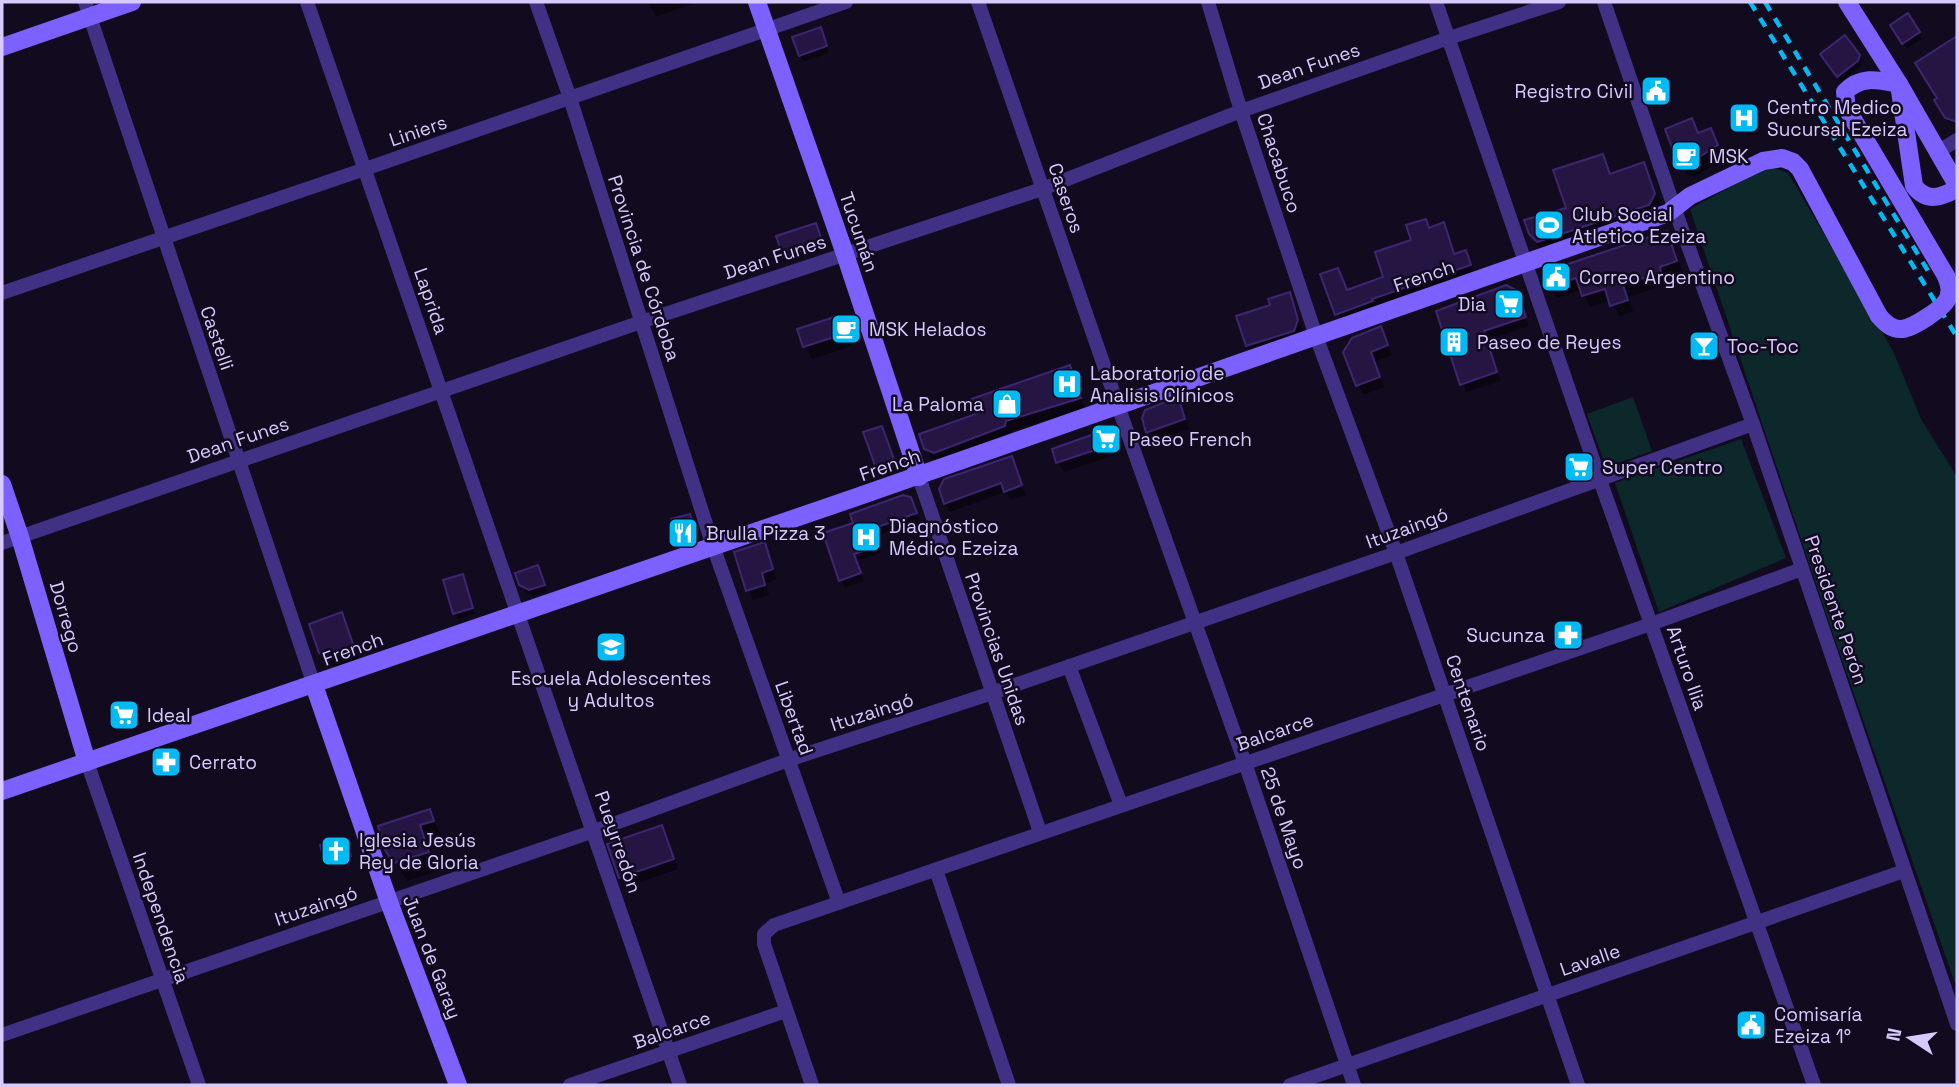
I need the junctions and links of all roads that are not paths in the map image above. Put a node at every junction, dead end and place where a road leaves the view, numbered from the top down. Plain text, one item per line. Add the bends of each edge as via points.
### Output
1 (132, 2) edge
2 (307, 2) edge
3 (536, 2) edge
4 (757, 2) edge
5 (846, 2) edge
6 (978, 2) edge
7 (1208, 2) edge
8 (1436, 2) edge
9 (1559, 2) edge
10 (1604, 2) edge
11 (1847, 2) edge
12 (88, 9) edge
13 (767, 29) junction
14 (1449, 38) junction
15 (2, 47) edge
16 (1899, 84) junction
17 (570, 98) junction
18 (1241, 111) junction
19 (1957, 140) edge
20 (1939, 151) junction
21 (365, 169) junction
22 (1957, 187) edge
23 (1042, 189) junction
24 (1675, 210) junction
25 (163, 237) junction
26 (845, 254) junction
27 (1525, 264) junction
28 (2, 293) edge
29 (641, 322) junction
30 (1316, 336) junction
31 (442, 391) junction
32 (1118, 406) junction
33 (1753, 424) junction
34 (238, 460) junction
35 (919, 477) junction
36 (1600, 480) junction
37 (2, 484) edge
38 (20, 537) junction
39 (2, 543) edge
40 (713, 547) junction
41 (1396, 553) junction
42 (1802, 569) junction
43 (517, 613) junction
44 (1196, 622) junction
45 (1651, 624) junction
46 (1069, 666) junction
47 (314, 685) junction
48 (992, 693) junction
49 (1445, 694) junction
50 (788, 760) junction
51 (87, 762) junction
52 (1245, 763) junction
53 (2, 791) edge
54 (1121, 805) junction
55 (594, 831) junction
56 (1040, 832) junction
57 (936, 870) junction
58 (1903, 871) junction
59 (389, 902) junction
60 (839, 903) junction
61 (1756, 922) junction
62 (162, 980) junction
63 (1548, 995) junction
64 (786, 1011) junction
65 (1957, 1024) edge
66 (2, 1035) edge
67 (668, 1052) junction
68 (1347, 1066) junction
69 (199, 1085) edge
70 (458, 1085) edge
71 (570, 1085) edge
72 (680, 1085) edge
73 (812, 1085) edge
74 (1009, 1085) edge
75 (1290, 1085) edge
76 (1354, 1085) edge
77 (1578, 1085) edge
78 (1814, 1085) edge

1 - 12 street
2 - 21 street, Laprida
3 - 17 street, Provincia de Córdoba
4 - 13 street, Tucumán
5 - 13 street, Liniers
6 - 23 street, Caseros
7 - 18 street, Chacabuco
8 - 14 street, Arturo Ilia
9 - 14 street, Dean Funes
10 - 24 street, Presidente Perón
11 - 16 street
12 - 15 street
12 - 25 street, Castelli
13 - 17 street, Liniers
13 - 26 street, Tucumán
14 - 18 street, Dean Funes
14 - 27 street, Arturo Ilia
16 - 20 street
16 - 22 street via 1914,186 1934,198
16 - 24 street, French, bridge via 1862,80 1845,92 1847,109 1950,287 1943,306 1912,326 1893,328 1879,316 1793,162 1763,160 1690,197
17 - 21 street, Liniers
17 - 29 street, Provincia de Córdoba
18 - 23 street, Dean Funes
18 - 30 street, Chacabuco
19 - 20 street
20 - 22 street
21 - 25 street, Liniers
21 - 31 street, Laprida
23 - 26 street, Dean Funes
23 - 32 street, Caseros
24 - 27 street, French
24 - 33 street, Presidente Perón
25 - 28 street, Liniers
25 - 34 street, Castelli
26 - 29 street, Dean Funes
26 - 35 street, Tucumán
27 - 30 street, French
27 - 36 street, Arturo Ilia
29 - 31 street, Dean Funes
29 - 40 street, Provincia de Córdoba
30 - 32 street, French
30 - 41 street, Centenario
31 - 34 street, Dean Funes
31 - 43 street, Laprida
32 - 35 street, French
32 - 44 street, 25 de Mayo
33 - 36 street, Ituzaingó
33 - 42 street, Presidente Perón
34 - 38 street, Dean Funes
34 - 47 street, Castelli
35 - 40 street, French
35 - 48 street, Provincias Unidas
36 - 41 street, Ituzaingó
36 - 45 street, Arturo Ilia
37 - 38 street, Dorrego
38 - 39 street, Dean Funes
38 - 51 street, Dorrego
40 - 43 street, French
40 - 50 street, Libertad
41 - 44 street, Ituzaingó
41 - 49 street, Centenario
42 - 45 street, Balcarce
42 - 58 street, Presidente Perón
43 - 47 street, French
43 - 55 street, Pueyrredón
44 - 46 street, Ituzaingó
44 - 52 street, 25 de Mayo
45 - 49 street, Balcarce
45 - 61 street, Arturo Ilia
46 - 48 street, Ituzaingó
46 - 54 street
47 - 51 street, French
47 - 59 street, Juan de Garay
48 - 50 street, Ituzaingó
48 - 56 street, Provincias Unidas
49 - 52 street, Balcarce
49 - 63 street, Centenario
50 - 55 street, Ituzaingó
50 - 60 street, Libertad
51 - 53 street, French
51 - 62 street, Independencia
52 - 54 street, Balcarce
52 - 68 street, 25 de Mayo
54 - 56 street, Balcarce
55 - 59 street, Ituzaingó
55 - 67 street, Pueyrredón
56 - 57 street, Balcarce
57 - 60 street, Balcarce
57 - 74 street
58 - 61 street, Lavalle
58 - 65 street, Presidente Perón
59 - 62 street, Ituzaingó
59 - 70 street, Juan de Garay
60 - 64 street, Balcarce via 774,925 764,934
61 - 63 street, Lavalle
61 - 78 street, Arturo Ilia
62 - 66 street, Ituzaingó
62 - 69 street, Independencia
63 - 68 street, Lavalle
63 - 77 street, Centenario
64 - 67 street, Balcarce
64 - 73 street
67 - 71 street, Balcarce
67 - 72 street, Pueyrredón
68 - 75 street, Lavalle
68 - 76 street, 25 de Mayo

